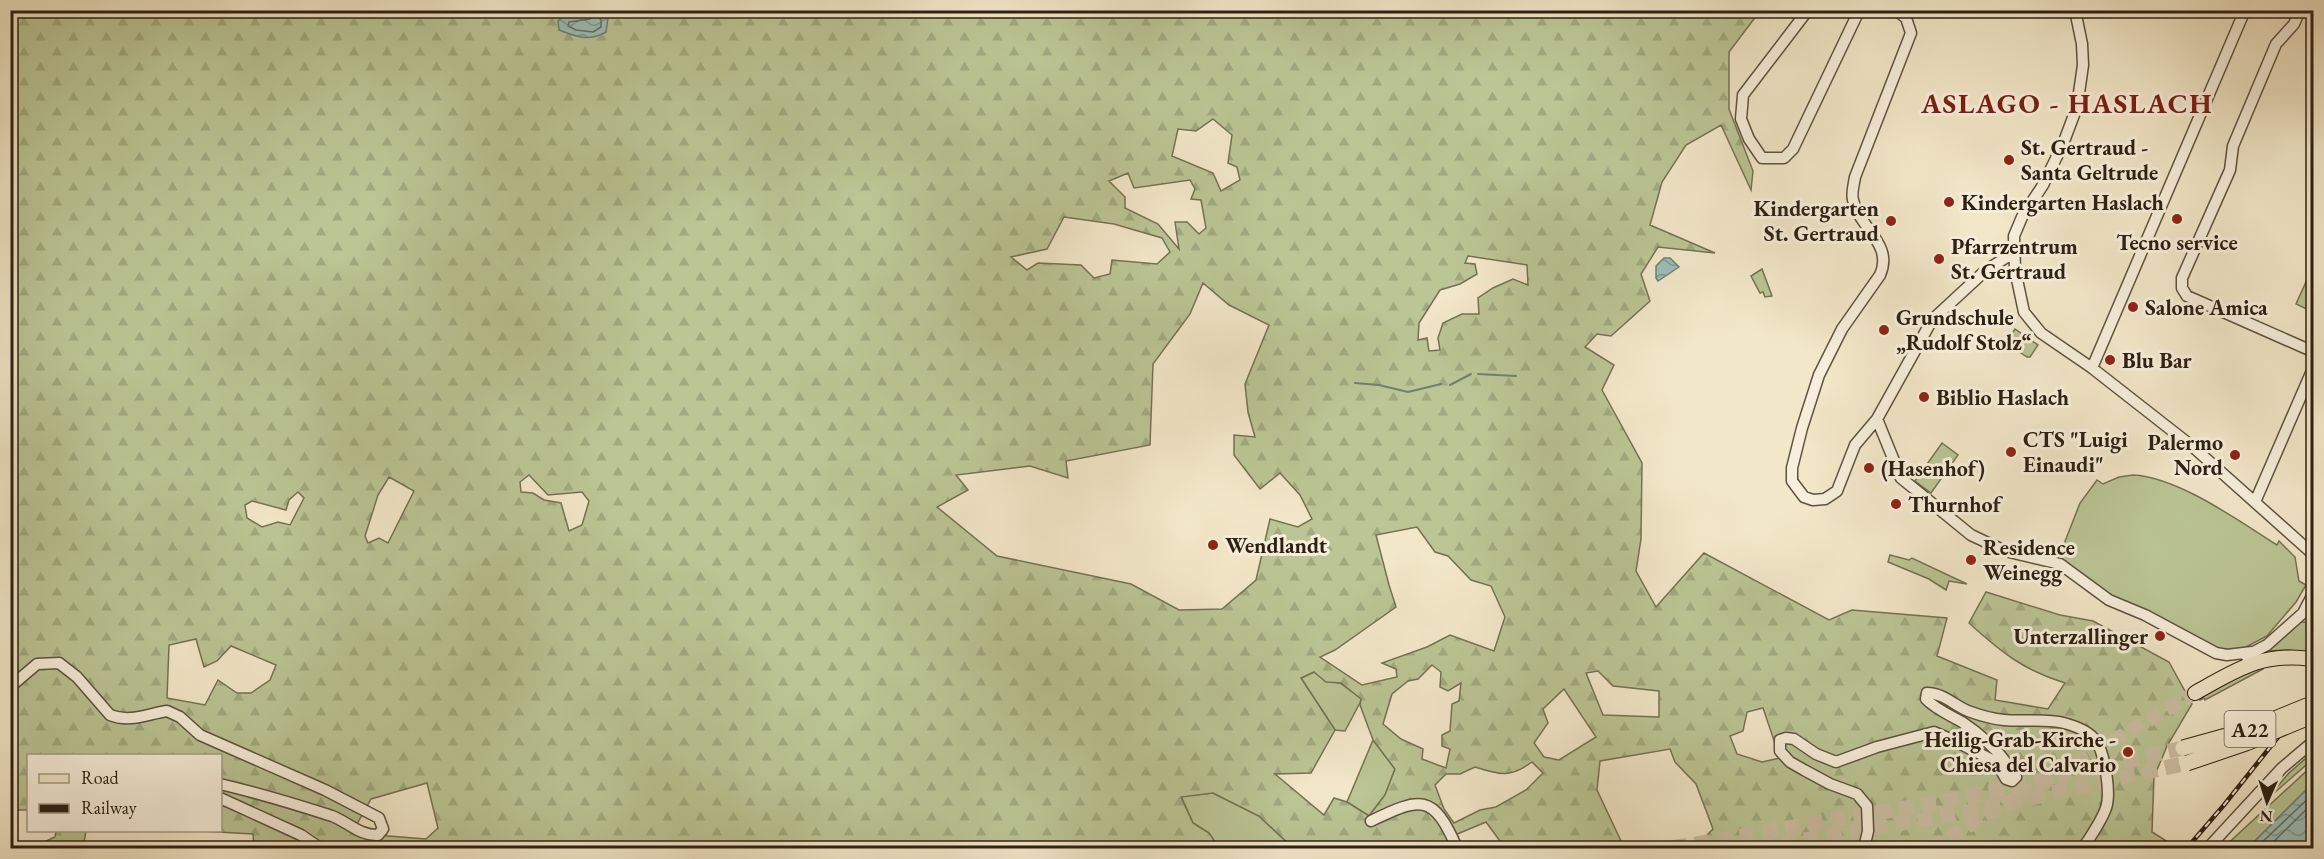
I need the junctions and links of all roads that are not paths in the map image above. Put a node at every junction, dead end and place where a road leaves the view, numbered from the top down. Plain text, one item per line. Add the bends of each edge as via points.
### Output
1 (1808, 10) edge
2 (1864, 10) edge
3 (1896, 10) edge
4 (2075, 10) edge
5 (2245, 10) edge
6 (2300, 10) edge
7 (2013, 253) junction
8 (2313, 352) edge
9 (2313, 366) edge
10 (2092, 368) junction
11 (1877, 419) junction
12 (2255, 502) junction
13 (2313, 555) edge
14 (2313, 592) edge
15 (2252, 652) junction
16 (2311, 658) dead end
17 (2234, 670) junction
18 (10, 687) edge
19 (2194, 693) tunnel mouth
20 (2313, 703) edge
21 (2313, 715) edge
22 (2313, 741) edge
23 (222, 784) edge
24 (222, 799) edge
25 (1371, 822) dead end
26 (320, 849) edge
27 (1457, 849) edge
28 (1864, 849) edge
29 (2083, 849) edge
30 (2208, 849) edge

1 - 2 street via 1743,95 1741,119 1762,158 1784,158 1793,149 1857,15
3 - 11 street via 1906,18 1911,33 1855,177 1852,198 1860,220 1880,244 1884,266 1843,327 1819,375 1792,468 1797,490 1813,500 1825,499 1837,491 1855,445
4 - 7 street via 2083,55 2077,107 2043,185 2022,217 2014,236
5 - 10 street
6 - 8 street via 2294,24 2276,44 2233,146 2230,170 2182,278 2182,288 2187,296
7 - 10 street via 2021,302 2032,324
7 - 11 street via 1985,270 1932,320
9 - 12 street
10 - 12 street via 2185,440
11 - 15 street via 1901,478 1953,522 1987,544 2060,564 2109,600 2216,653
12 - 13 street
14 - 15 street via 2303,613 2267,645
15 - 17 street
16 - 17 main road via 2264,659
17 - 19 main road
18 - 23 street via 37,664 60,663 110,715 137,719 168,711 200,735 379,818 383,829 378,835 368,835 335,818
20 - 21 highway, A22, bridge via 2185,755 2246,743
22 - 30 street via 2282,768
24 - 26 street via 301,835
25 - 27 street via 1420,803 1431,807 1450,831
28 - 29 street via 1867,806 1857,794 1790,762 1780,752 1780,740 1794,740 1836,762 1934,732 1996,762 2006,779 2012,781 2016,777 2008,764 1965,724 1930,704 1927,693 2004,720 2064,723 2088,732 2103,755 2108,798

